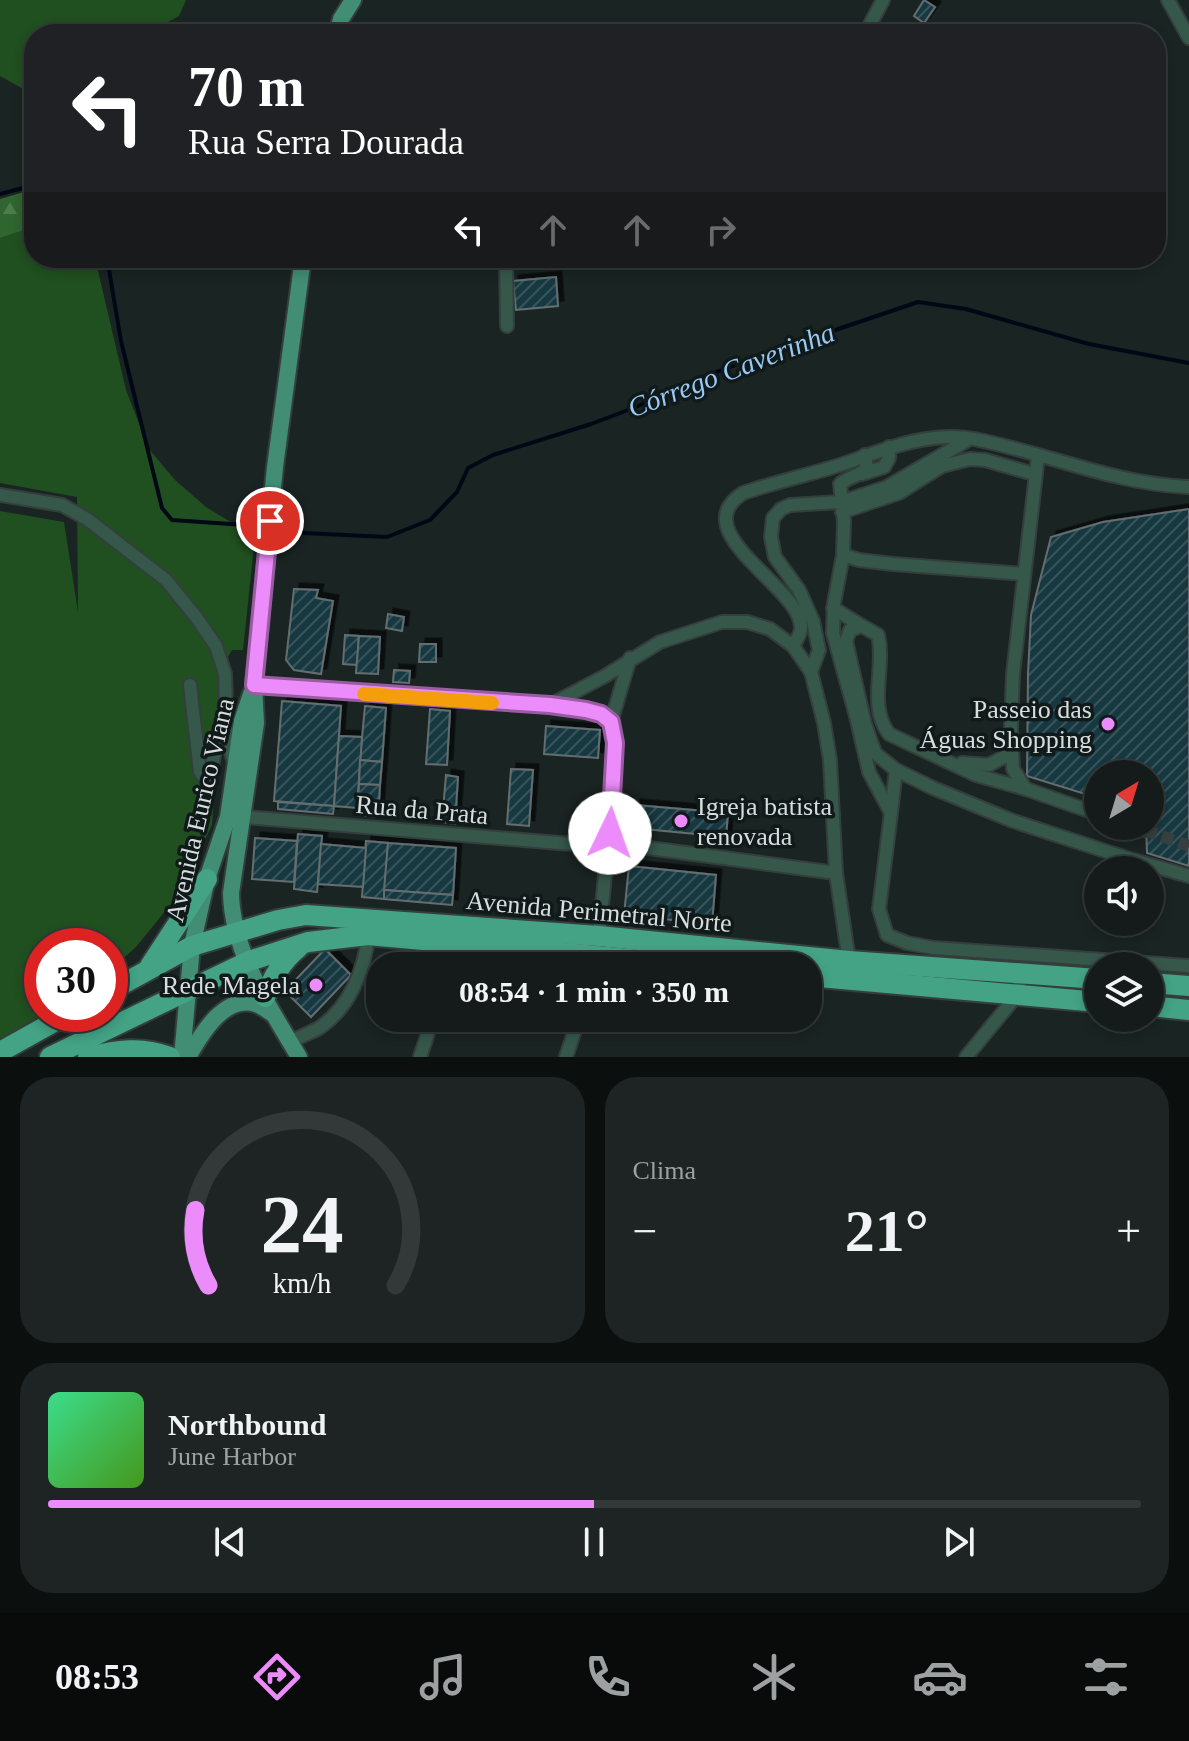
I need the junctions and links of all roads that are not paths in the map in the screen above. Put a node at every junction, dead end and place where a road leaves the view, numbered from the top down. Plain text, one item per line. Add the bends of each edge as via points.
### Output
1 (353, 0) edge
2 (883, 0) edge
3 (1168, 0) edge
4 (340, 24) edge
5 (870, 24) edge
6 (1189, 38) edge
7 (302, 268) edge
8 (506, 268) edge
9 (507, 326) dead end
10 (972, 439) junction
11 (889, 447) junction
12 (865, 455) junction
13 (1038, 456) junction
14 (862, 474) junction
15 (1034, 474) junction
16 (1189, 487) edge
17 (0, 495) edge
18 (841, 507) junction
19 (843, 555) junction
20 (1024, 574) junction
21 (833, 608) junction
22 (862, 626) junction
23 (793, 646) junction
24 (630, 658) junction
25 (811, 672) junction
26 (190, 685) dead end
27 (254, 685) junction
28 (550, 705) junction
29 (611, 722) junction
30 (227, 740) junction
31 (1011, 753) junction
32 (870, 755) junction
33 (947, 760) junction
34 (236, 769) junction
35 (896, 770) junction
36 (1026, 789) junction
37 (1084, 809) edge
38 (891, 813) junction
39 (244, 817) junction
40 (614, 839) junction
41 (596, 846) junction
42 (607, 855) junction
43 (836, 873) junction
44 (1189, 876) edge
45 (207, 879) junction
46 (236, 933) junction
47 (368, 935) junction
48 (458, 935) junction
49 (303, 944) junction
50 (192, 946) junction
51 (454, 952) edge
52 (591, 952) edge
53 (599, 952) edge
54 (822, 960) edge
55 (249, 961) junction
56 (849, 961) junction
57 (1189, 966) edge
58 (147, 971) junction
59 (1022, 972) junction
60 (822, 977) edge
61 (1084, 978) edge
62 (128, 981) edge
63 (1164, 984) edge
64 (1189, 986) edge
65 (188, 992) junction
66 (1017, 995) junction
67 (1084, 1001) edge
68 (269, 1006) junction
69 (1164, 1007) edge
70 (1189, 1010) edge
71 (36, 1032) edge
72 (428, 1032) edge
73 (574, 1032) edge
74 (290, 1042) junction
75 (0, 1052) edge
76 (156, 1055) edge
77 (94, 1056) edge
78 (50, 1057) edge
79 (182, 1057) edge
80 (188, 1057) edge
81 (299, 1057) edge
82 (420, 1057) edge
83 (566, 1057) edge
84 (966, 1057) edge

1 - 4 main road
2 - 5 street
3 - 6 street
7 - 27 main road, Avenida Eurico Viana
8 - 9 street
10 - 11 street via 933,438
10 - 13 street
10 - 18 street
11 - 12 street
11 - 14 street via 884,467
12 - 14 street
12 - 23 street via 743,493 727,508 726,526 742,552 800,620
13 - 15 street
13 - 16 street via 1107,476
14 - 18 street via 840,484
15 - 18 street via 970,459 942,466 894,495
15 - 20 street
17 - 30 street via 62,505 166,580 216,646 225,674
18 - 19 street
18 - 25 street via 790,505 773,518 775,557 813,621 819,650
19 - 20 street
19 - 21 street
20 - 31 street
21 - 22 street
21 - 32 street via 833,633
22 - 32 street via 850,630 846,641
22 - 33 street via 880,642 877,702 883,726 905,744
23 - 24 street via 770,629 722,622
23 - 25 street
24 - 28 street
24 - 29 street
25 - 43 street via 830,760
26 - 30 street via 205,779 215,750
27 - 28 street
27 - 34 main road, Avenida Eurico Viana via 242,721
27 - 39 main road, Avenida Eurico Viana via 256,723
28 - 29 street via 601,714
29 - 40 street
30 - 34 street
31 - 33 street via 989,765
31 - 36 street via 1013,769
32 - 35 street
32 - 38 street via 878,792
33 - 36 street via 976,775
34 - 45 main road, Avenida Eurico Viana via 228,817
35 - 38 street
35 - 44 street via 1013,821
36 - 37 street
38 - 57 street via 879,909 887,935 934,948
39 - 41 street, Rua da Prata
39 - 46 main road, Avenida Eurico Viana via 231,893
40 - 41 street via 600,836
40 - 42 street via 614,853
40 - 43 street
41 - 42 street
42 - 53 street
43 - 56 street
45 - 50 main road, Avenida Eurico Viana
45 - 58 highway
46 - 48 highway, Avenida Perimetral Norte via 306,915
46 - 50 highway, Avenida Perimetral Norte
46 - 55 main road, Avenida Eurico Viana
47 - 48 highway, Avenida Perimetral Norte
47 - 49 highway, Avenida Perimetral Norte
47 - 74 street via 366,958 341,1007 320,1027
48 - 51 street
48 - 52 highway, Avenida Perimetral Norte
49 - 55 highway, Avenida Perimetral Norte
49 - 68 highway via 274,974
50 - 58 highway, Avenida Perimetral Norte
50 - 65 main road, Avenida Eurico Viana
54 - 56 highway, Avenida Perimetral Norte
55 - 65 highway, Avenida Perimetral Norte
55 - 68 main road, Avenida Eurico Viana
56 - 59 highway, Avenida Perimetral Norte
58 - 62 highway, Avenida Perimetral Norte
59 - 61 highway, Avenida Perimetral Norte
59 - 66 street
60 - 66 highway
63 - 64 highway
65 - 78 highway, Avenida Perimetral Norte
65 - 79 main road, Avenida Eurico Viana
66 - 67 highway
66 - 84 street
68 - 74 main road, Avenida Eurico Viana
68 - 80 main road via 242,1003 230,1008 215,1018
69 - 70 highway
71 - 75 highway
72 - 82 street
73 - 83 street
74 - 81 main road, Avenida Eurico Viana
76 - 77 highway

